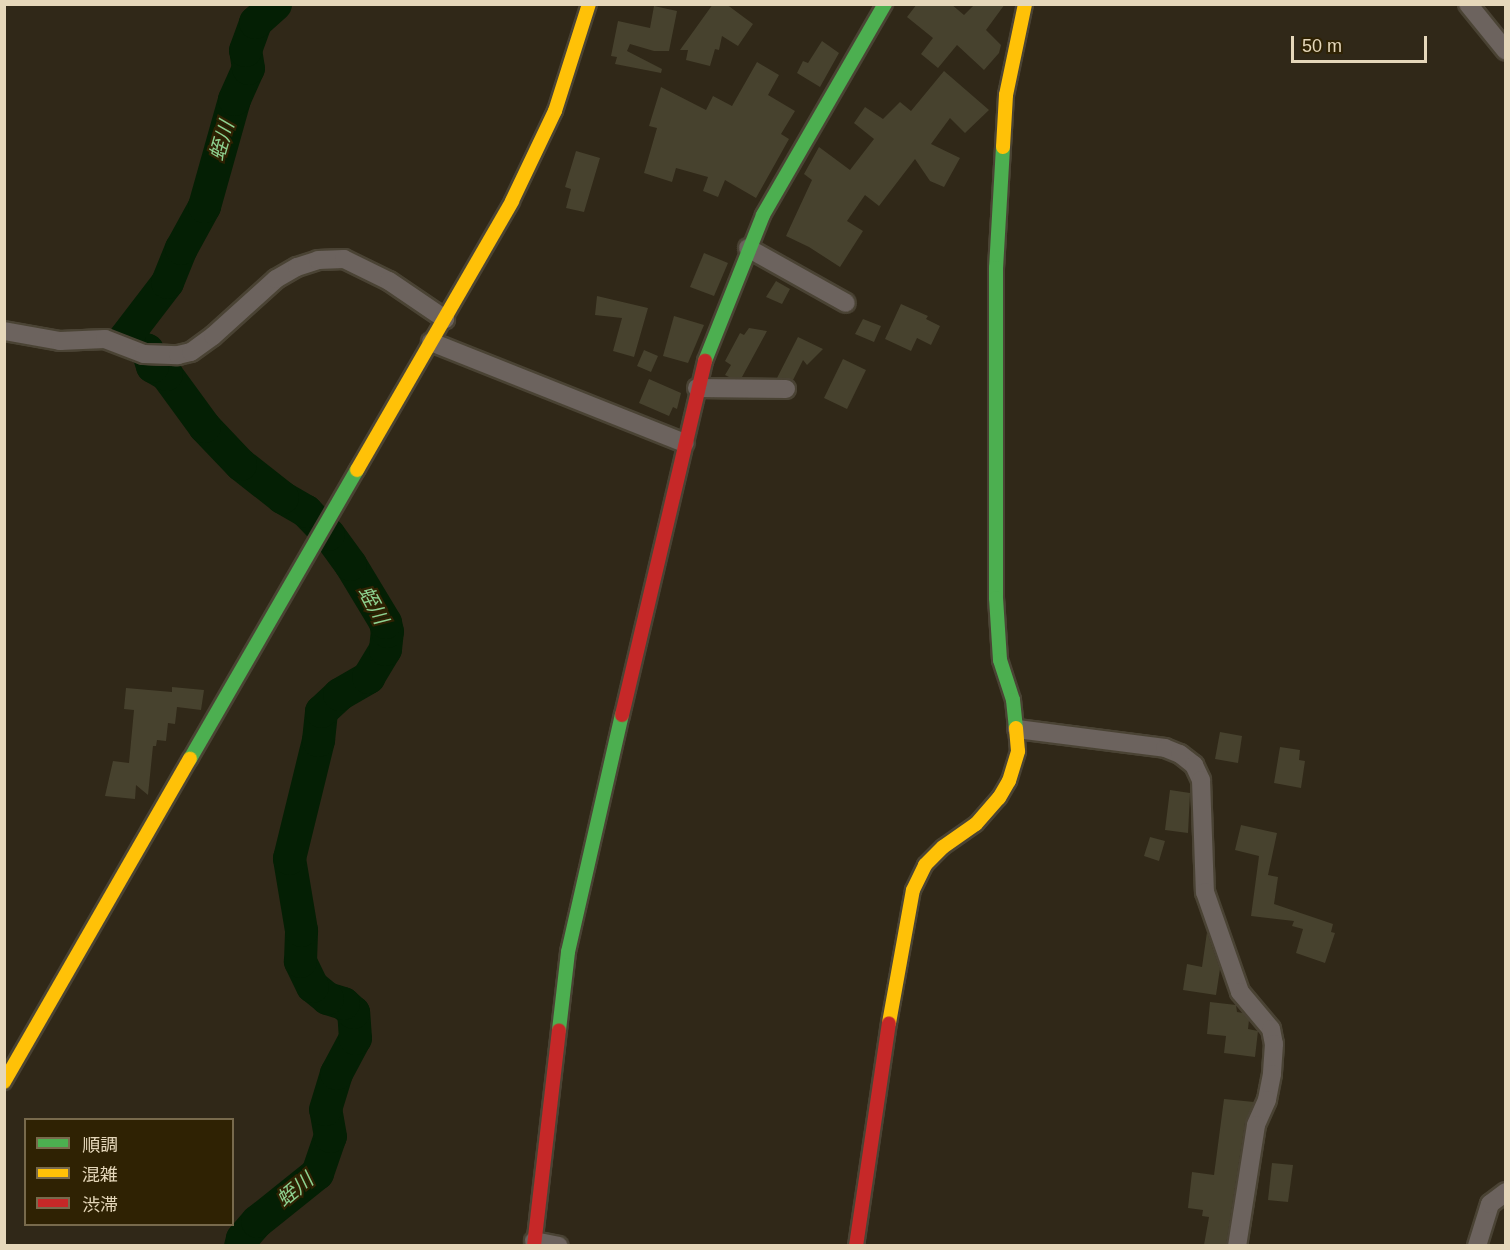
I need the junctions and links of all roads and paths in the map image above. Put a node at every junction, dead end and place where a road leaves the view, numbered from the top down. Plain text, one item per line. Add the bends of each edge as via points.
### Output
1 (589, 4) edge
2 (885, 4) edge
3 (1025, 4) edge
4 (1468, 4) edge
5 (1506, 51) edge
6 (748, 248) junction
7 (846, 303) dead end
8 (444, 319) junction
9 (4, 331) edge
10 (431, 342) junction
11 (697, 388) junction
12 (786, 389) dead end
13 (685, 442) junction
14 (1017, 729) junction
15 (4, 1082) edge
16 (1506, 1192) edge
17 (534, 1243) edge
18 (559, 1245) edge
19 (856, 1245) edge
20 (1237, 1245) edge
21 (1477, 1245) edge

1 - 8 street via 555,111 512,201
2 - 6 street via 763,215
3 - 14 street via 1006,95 996,268 996,598 1000,660
4 - 5 street
6 - 7 street
6 - 11 street
8 - 9 street via 389,281 344,259 318,260 276,279 191,352 150,355 105,339 60,341
8 - 10 street
10 - 13 street
10 - 15 street
11 - 12 street
11 - 13 street
13 - 17 street via 568,952
14 - 19 street via 1016,764 999,798 976,824 925,865 913,890 899,958
14 - 20 street via 1165,748 1194,765 1201,780 1205,892 1239,992 1271,1029 1274,1044 1272,1074 1267,1100 1256,1125
16 - 21 street via 1490,1204
17 - 18 street

